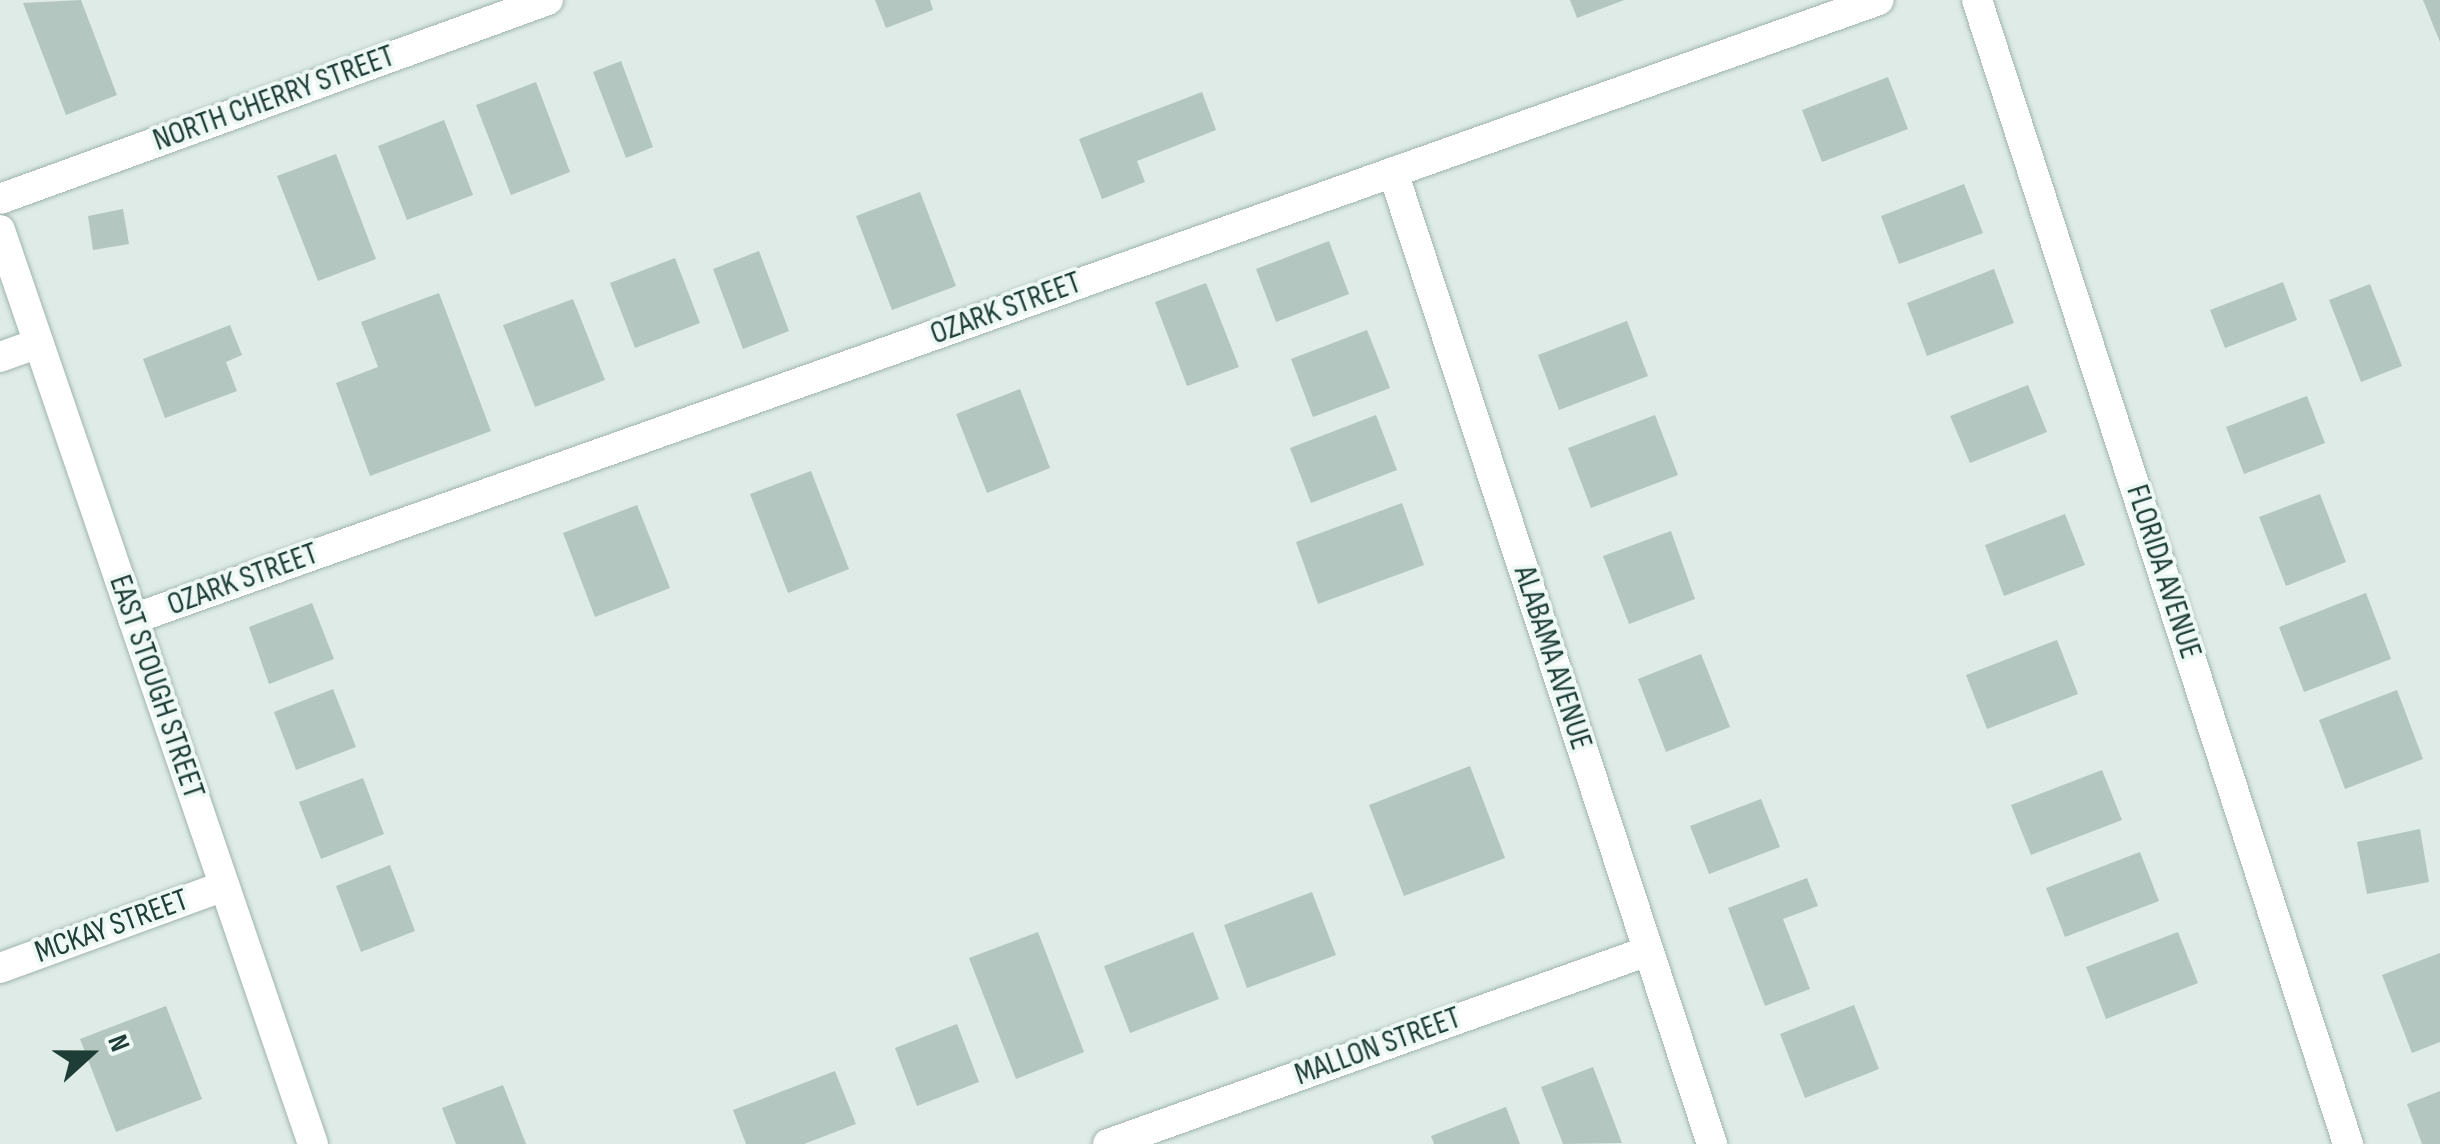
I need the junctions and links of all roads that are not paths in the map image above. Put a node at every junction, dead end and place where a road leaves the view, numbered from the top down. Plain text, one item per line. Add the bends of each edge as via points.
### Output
1 (548, 0) edge
2 (1879, 0) edge
3 (1977, 0) edge
4 (1393, 172) junction
5 (0, 198) edge
6 (0, 230) edge
7 (38, 343) junction
8 (0, 357) edge
9 (133, 619) junction
10 (224, 886) junction
11 (1648, 951) junction
12 (0, 968) edge
13 (312, 1144) edge
14 (1108, 1144) edge
15 (1712, 1144) edge
16 (2348, 1144) edge

1 - 5 street, NORTH CHERRY STREET
2 - 4 street, OZARK STREET
3 - 16 street, FLORIDA AVENUE
4 - 9 street, OZARK STREET
4 - 11 street, ALABAMA AVENUE
6 - 7 street, EAST STOUGH STREET
7 - 8 street
7 - 9 street, EAST STOUGH STREET
9 - 10 street, EAST STOUGH STREET
10 - 12 street, MCKAY STREET
10 - 13 street, EAST STOUGH STREET
11 - 14 street, MALLON STREET
11 - 15 street, ALABAMA AVENUE

